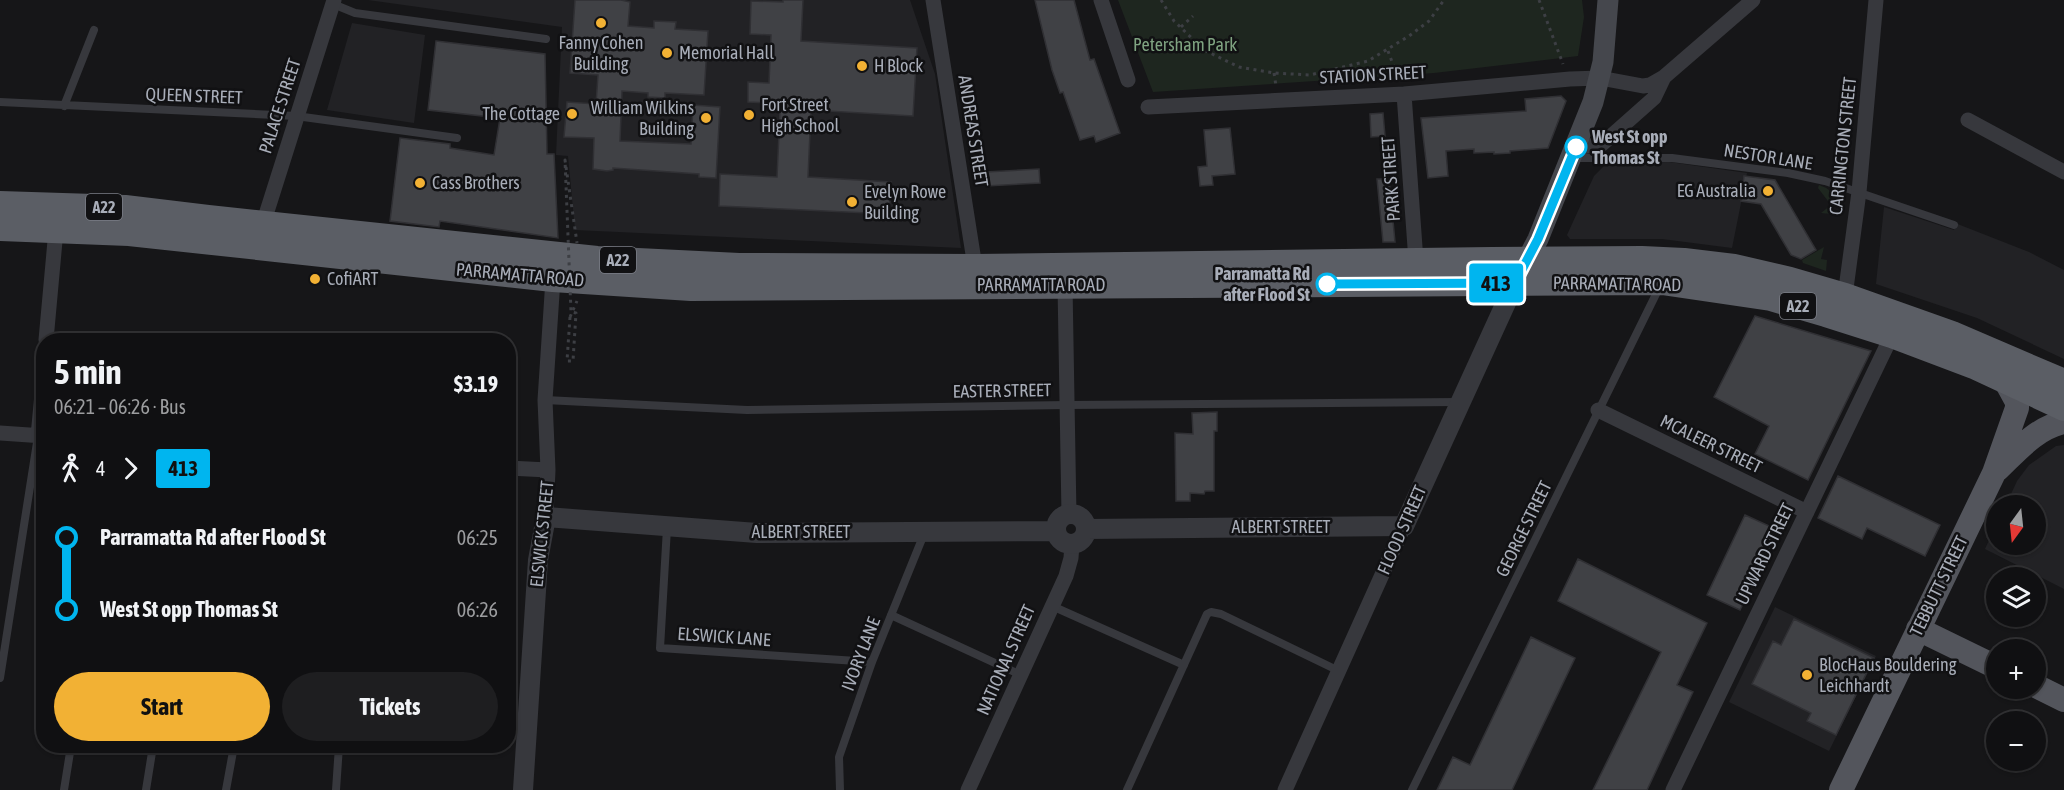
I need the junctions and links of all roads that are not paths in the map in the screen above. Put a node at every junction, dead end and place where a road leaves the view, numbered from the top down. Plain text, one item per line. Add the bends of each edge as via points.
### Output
1 (933, 0) edge
2 (1101, 0) edge
3 (1608, 0) edge
4 (1753, 0) edge
5 (1876, 0) edge
6 (331, 1) edge
7 (94, 30) dead end
8 (546, 39) dead end
9 (1600, 78) junction
10 (1664, 78) junction
11 (1128, 80) dead end
12 (1404, 94) junction
13 (0, 102) edge
14 (64, 106) junction
15 (1148, 107) dead end
16 (296, 116) junction
17 (1968, 120) dead end
18 (458, 138) dead end
19 (1573, 152) junction
20 (2064, 172) edge
21 (1859, 192) junction
22 (0, 204) edge
23 (263, 224) junction
24 (1954, 225) dead end
25 (0, 228) edge
26 (56, 230) junction
27 (1416, 261) junction
28 (975, 267) junction
29 (1521, 272) junction
30 (553, 279) junction
31 (1662, 282) junction
32 (1065, 285) junction
33 (1845, 296) junction
34 (47, 333) edge
35 (1892, 335) junction
36 (2005, 380) junction
37 (2064, 382) edge
38 (545, 400) junction
39 (1460, 402) junction
40 (1067, 405) junction
41 (2064, 408) edge
42 (1598, 410) junction
43 (2064, 422) edge
44 (0, 433) edge
45 (36, 436) edge
46 (36, 466) edge
47 (516, 468) edge
48 (548, 470) junction
49 (1994, 473) junction
50 (1807, 512) junction
51 (1069, 514) junction
52 (546, 517) junction
53 (667, 526) junction
54 (1404, 526) junction
55 (1086, 530) junction
56 (1056, 531) junction
57 (925, 532) junction
58 (1072, 544) junction
59 (1052, 606) junction
60 (891, 615) junction
61 (1918, 630) junction
62 (872, 662) junction
63 (1986, 662) edge
64 (1184, 665) junction
65 (1339, 671) junction
66 (1021, 675) junction
67 (0, 678) edge
68 (2046, 691) edge
69 (2064, 700) edge
70 (70, 753) edge
71 (152, 753) edge
72 (233, 753) edge
73 (339, 753) edge
74 (64, 790) edge
75 (146, 790) edge
76 (226, 790) edge
77 (336, 790) edge
78 (523, 790) edge
79 (840, 790) edge
80 (968, 790) edge
81 (1127, 790) edge
82 (1285, 790) edge
83 (1412, 790) edge
84 (1673, 790) edge
85 (1841, 790) edge

1 - 28 street, ANDREAS STREET
2 - 11 street
3 - 9 main road
4 - 10 street
5 - 21 street, CARRINGTON STREET
6 - 8 lane via 355,13
6 - 16 street, PALACE STREET
7 - 14 lane
9 - 10 street, STATION STREET via 1643,86
9 - 12 street, STATION STREET
9 - 19 main road
10 - 19 street via 1654,98 1601,145
12 - 15 street, STATION STREET
12 - 27 street, PARK STREET
13 - 14 lane, QUEEN STREET
14 - 16 lane, QUEEN STREET
16 - 18 lane, QUEEN STREET
16 - 23 street, PALACE STREET
17 - 20 street
19 - 21 lane, NESTOR LANE via 1672,158 1788,173
19 - 29 main road
21 - 24 lane, NESTOR LANE
21 - 33 street, CARRINGTON STREET
22 - 23 highway, PARRAMATTA ROAD / A22 via 125,208
23 - 28 highway, PARRAMATTA ROAD / A22 via 597,259 750,266
25 - 26 highway, PARRAMATTA ROAD / A22
26 - 30 highway, PARRAMATTA ROAD / A22 via 129,233
26 - 34 street
27 - 28 highway, PARRAMATTA ROAD / A22
27 - 29 highway, PARRAMATTA ROAD / A22
29 - 31 highway, PARRAMATTA ROAD / A22
29 - 32 highway, PARRAMATTA ROAD / A22
29 - 33 highway, PARRAMATTA ROAD / A22 via 1642,259 1684,261 1734,267
29 - 39 street, FLOOD STREET
30 - 32 highway, PARRAMATTA ROAD / A22 via 702,288
30 - 38 street, ELSWICK STREET
31 - 35 highway, PARRAMATTA ROAD / A22 via 1771,298
31 - 42 lane, GEORGE STREET
32 - 40 street
33 - 37 highway, PARRAMATTA ROAD / A22 via 1952,334
35 - 36 highway, PARRAMATTA ROAD / A22
35 - 50 street, UPWARD STREET
36 - 41 highway, PARRAMATTA ROAD / A22
36 - 49 main road, TEBBUTT STREET via 2018,408
38 - 40 lane, EASTER STREET via 747,410
38 - 48 street, ELSWICK STREET
39 - 40 lane, EASTER STREET
39 - 54 street, FLOOD STREET
40 - 51 street
42 - 50 street, MCALEER STREET
42 - 83 lane, GEORGE STREET
43 - 49 main road via 2038,432
44 - 45 street
46 - 67 lane
47 - 48 street
48 - 52 street, ELSWICK STREET
49 - 61 main road, TEBBUTT STREET
50 - 84 street, UPWARD STREET
51 - 55 street via 1083,520
51 - 56 street via 1061,518
52 - 53 street, ALBERT STREET
52 - 78 street, ELSWICK STREET via 538,560
53 - 57 street, ALBERT STREET via 757,532
53 - 62 lane, ELSWICK LANE via 660,648
54 - 55 street, ALBERT STREET
54 - 65 street, FLOOD STREET
55 - 58 street via 1082,540
56 - 57 street, ALBERT STREET
56 - 58 street via 1061,540
57 - 60 lane, IVORY LANE
58 - 59 street, NATIONAL STREET via 1071,558
59 - 64 lane
59 - 66 street, NATIONAL STREET
60 - 62 lane, IVORY LANE
60 - 66 lane
61 - 63 main road
61 - 85 main road, TEBBUTT STREET
62 - 79 lane, IVORY LANE via 839,757
64 - 65 lane via 1211,612
64 - 81 lane
65 - 82 street, FLOOD STREET
66 - 80 street, NATIONAL STREET
68 - 69 main road
70 - 74 lane
71 - 75 lane
72 - 76 lane
73 - 77 lane

